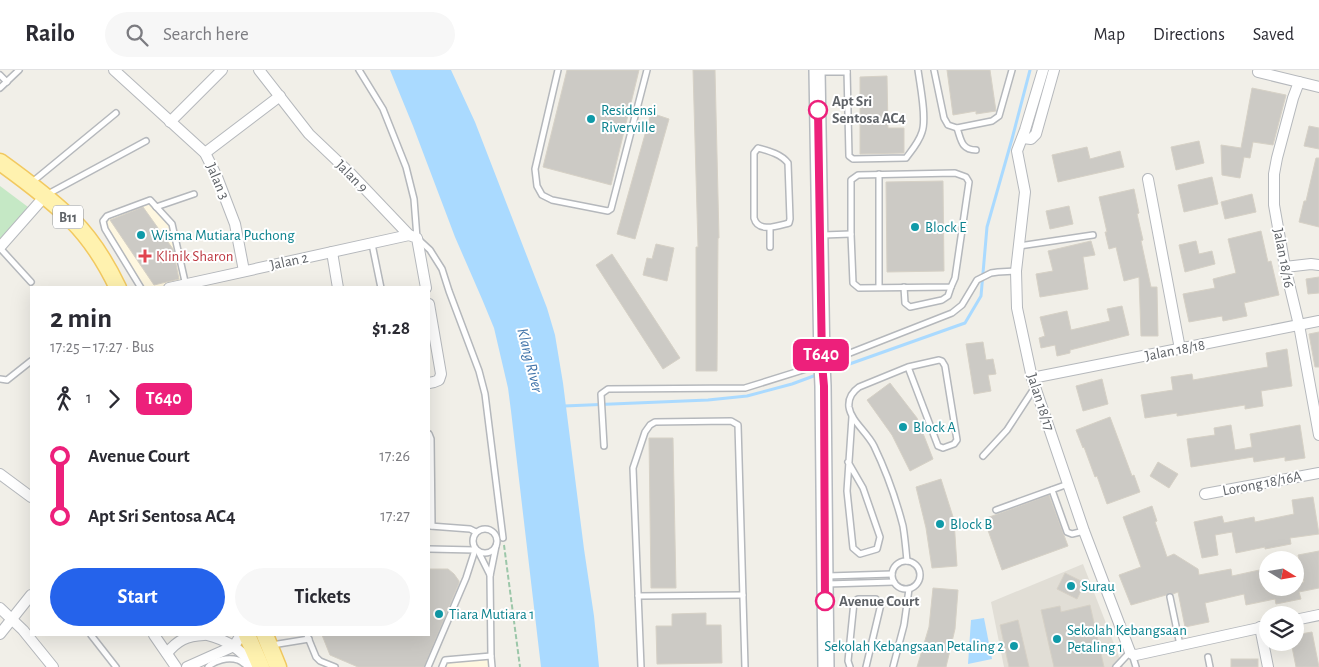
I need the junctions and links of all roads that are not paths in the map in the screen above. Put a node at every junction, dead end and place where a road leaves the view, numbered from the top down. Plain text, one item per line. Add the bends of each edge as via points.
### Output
1 (20, 70) edge
2 (114, 70) edge
3 (222, 70) edge
4 (259, 70) edge
5 (359, 70) edge
6 (558, 70) edge
7 (647, 70) edge
8 (918, 70) edge
9 (934, 70) edge
10 (1012, 70) edge
11 (1044, 70) edge
12 (1054, 70) edge
13 (817, 71) edge
14 (847, 71) edge
15 (1258, 72) dead end
16 (0, 75) edge
17 (7, 82) junction
18 (1299, 82) junction
19 (1319, 87) edge
20 (0, 88) edge
21 (280, 96) junction
22 (116, 113) dead end
23 (170, 122) junction
24 (958, 128) junction
25 (146, 140) dead end
26 (1021, 140) junction
27 (976, 150) dead end
28 (206, 153) junction
29 (0, 162) edge
30 (879, 174) junction
31 (1148, 179) dead end
32 (30, 184) junction
33 (194, 194) dead end
34 (45, 196) junction
35 (156, 207) junction
36 (770, 228) junction
37 (851, 234) junction
38 (1094, 234) dead end
39 (413, 236) junction
40 (820, 236) junction
41 (372, 243) junction
42 (1019, 246) junction
43 (770, 247) dead end
44 (0, 248) edge
45 (332, 252) junction
46 (1319, 265) edge
47 (1285, 267) junction
48 (244, 271) junction
49 (1016, 271) junction
50 (31, 282) dead end
51 (190, 285) edge
52 (117, 286) edge
53 (140, 286) edge
54 (338, 286) edge
55 (381, 286) edge
56 (426, 286) edge
57 (879, 287) junction
58 (904, 287) junction
59 (951, 287) junction
60 (430, 310) edge
61 (1319, 321) edge
62 (1298, 325) junction
63 (1180, 349) junction
64 (30, 362) edge
65 (822, 364) junction
66 (908, 367) junction
67 (0, 379) edge
68 (1034, 382) junction
69 (430, 383) edge
70 (852, 417) junction
71 (1319, 435) edge
72 (430, 436) edge
73 (604, 446) dead end
74 (983, 456) dead end
75 (848, 462) junction
76 (1319, 472) edge
77 (1, 476) edge
78 (1068, 484) junction
79 (1052, 490) junction
80 (1205, 494) dead end
81 (30, 496) edge
82 (996, 510) dead end
83 (430, 526) edge
84 (1084, 530) junction
85 (476, 532) junction
86 (503, 538) road end
87 (496, 546) junction
88 (430, 549) edge
89 (477, 551) junction
90 (907, 561) junction
91 (892, 574) junction
92 (490, 576) junction
93 (825, 580) junction
94 (894, 582) junction
95 (910, 589) junction
96 (743, 595) junction
97 (30, 596) edge
98 (638, 596) junction
99 (1170, 597) dead end
100 (0, 608) edge
101 (1319, 615) edge
102 (1304, 618) edge
103 (12, 619) junction
104 (1259, 627) edge
105 (0, 634) edge
106 (92, 636) edge
107 (155, 636) edge
108 (198, 636) edge
109 (210, 636) edge
110 (240, 636) edge
111 (247, 636) edge
112 (308, 637) edge
113 (267, 640) edge
114 (1180, 645) junction
115 (234, 646) junction
116 (1266, 651) edge
117 (167, 653) junction
118 (1131, 653) junction
119 (491, 656) junction
120 (1208, 657) dead end
121 (207, 664) edge
122 (53, 667) edge
123 (116, 667) edge
124 (176, 667) edge
125 (187, 667) edge
126 (248, 667) edge
127 (255, 667) edge
128 (261, 667) edge
129 (278, 667) edge
130 (335, 667) edge
131 (428, 667) edge
132 (442, 667) edge
133 (492, 667) edge
134 (641, 667) edge
135 (746, 667) edge
136 (826, 667) edge
137 (850, 667) edge
138 (866, 667) edge
139 (893, 667) edge
140 (1116, 667) edge
141 (1136, 667) edge
142 (1210, 667) edge
143 (1268, 667) edge

1 - 17 lane
2 - 23 street, Jalan 3
3 - 23 street
4 - 21 street, Jalan 9
5 - 39 lane via 383,109 406,167 414,199
6 - 7 lane via 535,169 538,186 542,195 552,200 608,211
8 - 14 lane via 923,131 916,146 906,158 853,159 848,156
9 - 24 lane via 944,118 948,125
10 - 24 lane via 999,116 992,121
11 - 26 street, Jalan 18/17
12 - 26 street via 1036,134 1031,139
13 - 14 lane
13 - 40 main road
15 - 18 street
16 - 17 lane
17 - 20 lane
18 - 19 street
18 - 47 street, Jalan 18/16 via 1274,174 1276,214
21 - 28 street
21 - 39 street, Jalan 9 via 309,134
22 - 32 lane
23 - 28 street, Jalan 3
24 - 27 lane via 964,146
25 - 34 lane
26 - 42 street, Jalan 18/17 via 1017,152 1025,192
28 - 48 street, Jalan 3 via 235,224
29 - 32 main road, B11
30 - 37 lane via 858,175 851,180
30 - 57 lane
30 - 59 lane via 955,173 966,177 969,182
31 - 63 street
32 - 34 main road, B11
33 - 35 lane
34 - 44 street
34 - 52 main road, B11 via 84,234
35 - 51 lane via 172,224
35 - 53 lane via 150,200 107,216 103,221
36 - 36 lane via 757,226 754,218 754,153 758,148 769,150 788,163 789,223
36 - 43 lane
37 - 40 lane
37 - 57 lane via 853,283 859,288
38 - 42 lane
39 - 41 street, Jalan 2
39 - 56 street
39 - 86 lane via 430,250 442,269 479,371 485,394
40 - 65 main road
41 - 45 street, Jalan 2
41 - 55 lane
42 - 49 street, Jalan 18/17
44 - 50 lane
45 - 48 street, Jalan 2
45 - 54 street
46 - 47 street
47 - 62 street, Jalan 18/16
48 - 51 street, Jalan 2
49 - 65 lane via 991,273 977,280 962,305 952,313
49 - 68 street, Jalan 18/17 via 1016,302
57 - 58 lane
58 - 59 lane
58 - 59 lane via 905,303 910,307 942,300 948,296
60 - 69 street via 441,374 439,380
61 - 62 street, Jalan 18/18
62 - 63 street, Jalan 18/18
62 - 71 street, Jalan 18/16
63 - 68 street, Jalan 18/18
64 - 67 lane via 7,380
65 - 73 lane via 745,388 608,389 601,394
65 - 93 main road
66 - 66 lane via 939,360 945,366 957,440 954,444 943,448 938,446
66 - 70 lane via 853,391 849,406
68 - 74 lane via 1007,430
68 - 78 street, Jalan 18/17
70 - 75 lane
70 - 90 lane via 873,445 896,501
72 - 83 lane
75 - 75 lane via 847,491 853,548 860,554 877,549 880,537 863,488
76 - 80 street, Lorong 18/16A
77 - 81 street
78 - 79 lane
78 - 84 street, Jalan 18/17
79 - 82 lane
79 - 84 lane via 1067,532 1072,534
83 - 85 lane
84 - 118 street, Jalan 18/17
85 - 87 lane via 480,529 494,532
85 - 89 lane via 472,540
87 - 89 lane via 489,553
87 - 92 lane
88 - 89 lane
89 - 92 lane
89 - 131 lane
90 - 91 lane via 896,566
90 - 95 lane via 917,566 920,572 919,583
91 - 93 lane
91 - 94 lane
92 - 119 lane
93 - 94 lane
93 - 136 main road
94 - 95 lane via 904,590
95 - 139 lane
96 - 98 lane
96 - 98 lane via 738,425 731,421 655,422 645,432 634,468
96 - 135 lane
97 - 103 street
98 - 134 lane
99 - 114 lane
100 - 103 street
101 - 102 street
103 - 105 street
103 - 122 street
104 - 114 street
106 - 123 lane
107 - 117 street
108 - 117 street via 185,638
109 - 115 street
110 - 115 street
111 - 128 main road
112 - 113 lane
112 - 130 lane via 316,657
113 - 129 main road
114 - 118 street via 1136,655
115 - 121 street
115 - 127 street
116 - 143 street
117 - 124 street
118 - 140 lane
118 - 141 lane
119 - 132 lane via 445,660
119 - 133 lane
120 - 142 lane
121 - 125 street
121 - 126 lane via 224,659 240,660
137 - 138 lane via 854,602 876,599 881,604

